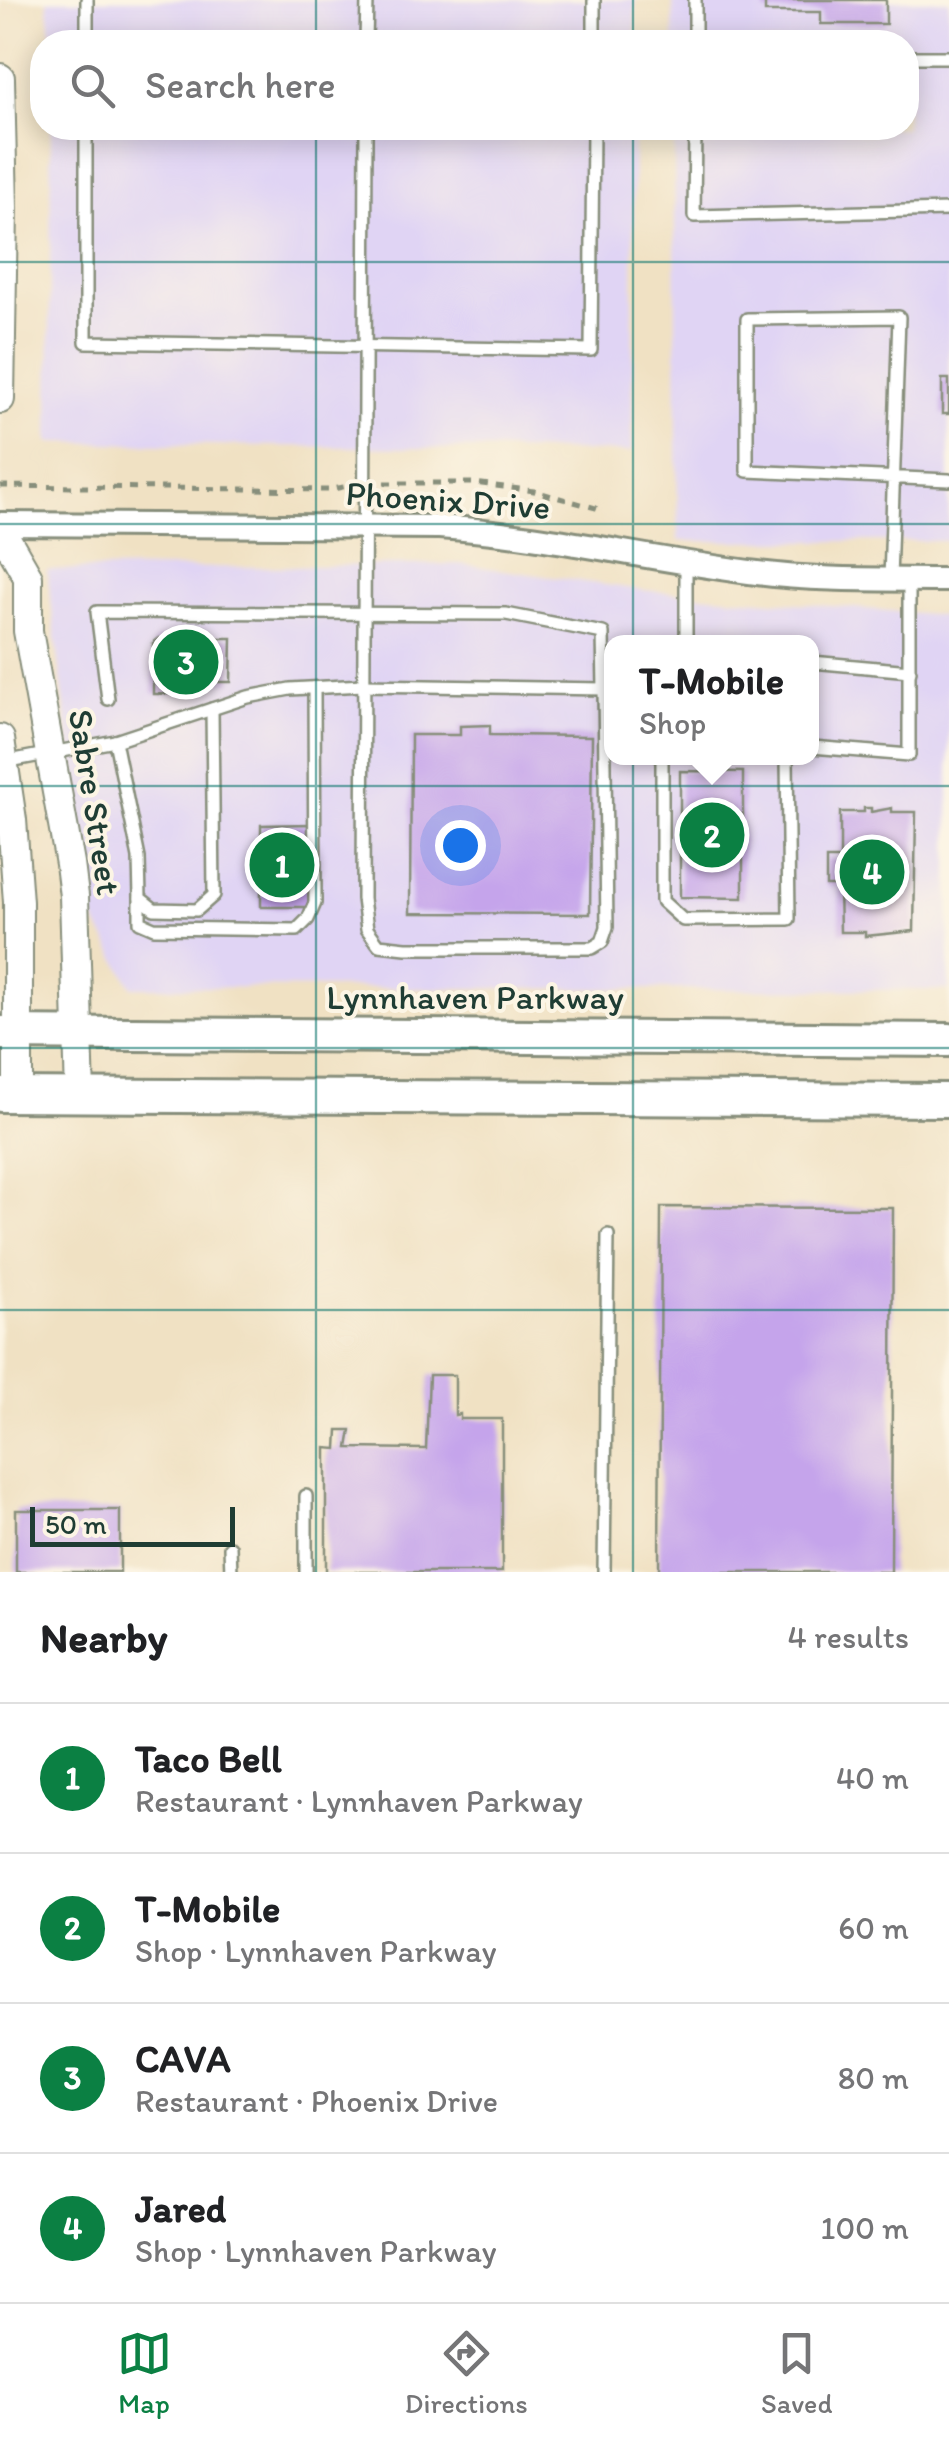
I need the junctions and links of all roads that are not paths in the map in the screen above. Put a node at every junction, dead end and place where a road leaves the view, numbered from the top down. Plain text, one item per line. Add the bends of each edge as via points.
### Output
1 (87, 0) edge
2 (366, 0) edge
3 (594, 0) edge
4 (695, 0) edge
5 (87, 30) edge
6 (366, 30) edge
7 (594, 30) edge
8 (695, 30) edge
9 (919, 57) edge
10 (949, 57) edge
11 (0, 78) edge
12 (86, 140) edge
13 (366, 140) edge
14 (593, 140) edge
15 (694, 140) edge
16 (2, 208) edge
17 (949, 210) edge
18 (364, 346) junction
19 (0, 399) edge
20 (893, 479) junction
21 (949, 480) edge
22 (0, 526) edge
23 (364, 528) junction
24 (686, 562) junction
25 (899, 580) junction
26 (949, 580) edge
27 (364, 614) junction
28 (686, 635) edge
29 (819, 663) edge
30 (910, 671) junction
31 (363, 686) junction
32 (314, 688) junction
33 (604, 689) joint
34 (108, 699) dead end
35 (212, 709) junction
36 (115, 741) junction
37 (819, 749) edge
38 (50, 754) junction
39 (1, 755) edge
40 (605, 765) edge
41 (662, 765) edge
42 (788, 765) edge
43 (140, 898) junction
44 (9, 1033) edge
45 (80, 1034) junction
46 (949, 1040) edge
47 (9, 1095) edge
48 (80, 1096) junction
49 (949, 1100) edge
50 (608, 1235) dead end
51 (306, 1496) dead end
52 (230, 1546) dead end
53 (231, 1572) edge
54 (306, 1572) edge
55 (604, 1572) edge

1 - 5 lane
2 - 6 lane
3 - 7 lane
4 - 8 lane
9 - 10 lane
11 - 16 street
12 - 18 lane via 86,342
13 - 18 lane
14 - 18 lane via 591,350
15 - 17 lane via 694,216
16 - 19 street
18 - 23 lane
20 - 20 lane via 898,318 746,319 747,471
20 - 21 lane
20 - 25 lane
22 - 23 street, Phoenix Drive
22 - 38 street, Sabre Street via 28,577 28,631
23 - 24 street, Phoenix Drive via 496,531
23 - 27 lane
24 - 25 street, Phoenix Drive
24 - 28 lane
25 - 26 street, Phoenix Drive
25 - 30 lane
27 - 31 lane
27 - 33 lane via 506,614 603,632
27 - 34 lane via 98,612
29 - 30 lane
30 - 37 lane via 909,756
31 - 32 lane
31 - 33 lane
31 - 40 lane via 364,899 366,929 379,945 592,948 602,942
32 - 35 lane
32 - 43 lane via 314,903 308,920 297,930 154,928 140,922
35 - 36 lane
35 - 43 lane via 214,895 198,910 154,909
36 - 38 lane
36 - 43 lane
38 - 39 lane
38 - 45 street, Sabre Street via 74,896
39 - 44 street via 18,902
41 - 42 lane via 662,901 683,920 788,919
44 - 45 main road, Lynnhaven Parkway
44 - 47 street
45 - 46 main road, Lynnhaven Parkway
45 - 48 street, Sabre Street
47 - 48 main road
48 - 49 main road
50 - 55 lane
51 - 54 lane
52 - 53 lane

